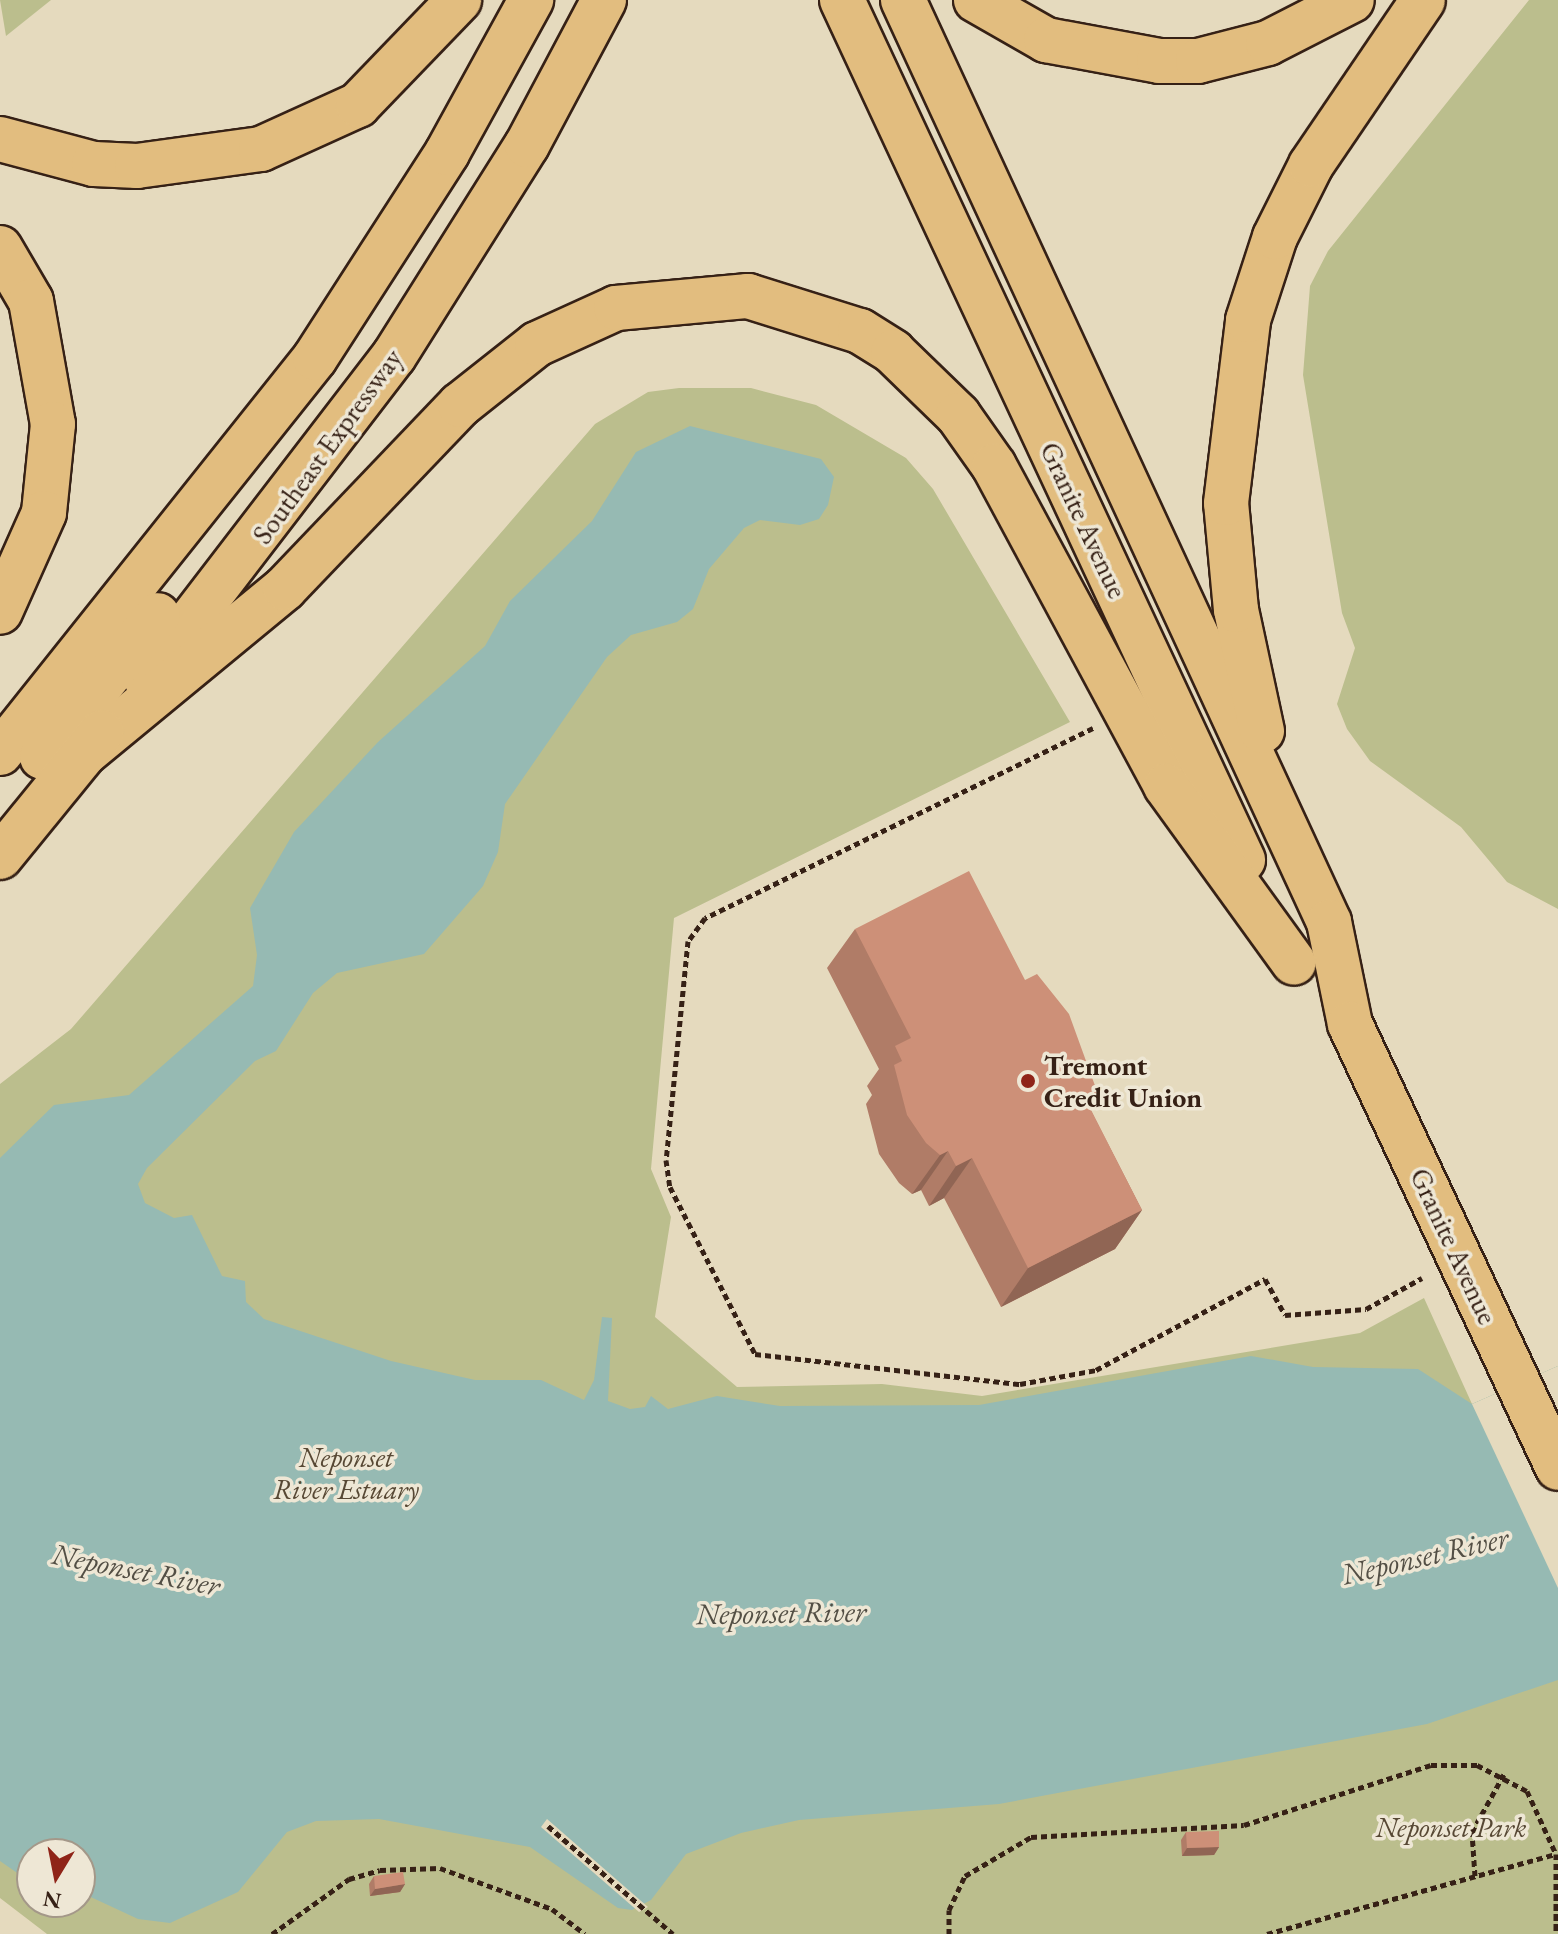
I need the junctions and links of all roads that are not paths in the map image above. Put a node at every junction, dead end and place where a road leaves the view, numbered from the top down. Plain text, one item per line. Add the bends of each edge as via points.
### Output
1 (459, 0) edge
2 (497, 0) edge
3 (531, 0) edge
4 (570, 0) edge
5 (604, 0) edge
6 (842, 0) edge
7 (903, 0) edge
8 (976, 0) edge
9 (1352, 0) edge
10 (1423, 0) edge
11 (0, 139) edge
12 (0, 248) edge
13 (0, 612) edge
14 (0, 705) edge
15 (0, 753) edge
16 (85, 753) junction
17 (0, 809) edge
18 (1288, 834) junction
19 (0, 857) edge
20 (1294, 963) junction
21 (1350, 1024) junction
22 (1558, 1468) edge

1 - 11 highway via 358,105 261,149 137,166 94,164
2 - 14 highway via 421,137 290,340
3 - 15 highway via 439,166 315,358
4 - 17 highway via 501,130 369,338 228,530
5 - 16 highway, Southeast Expressway via 527,145 394,356 252,548
6 - 20 highway, Granite Avenue
7 - 18 highway, Granite Avenue
8 - 9 highway via 1046,40 1159,61 1198,61 1268,43
10 - 18 highway via 1291,201 1238,364 1226,503 1229,558 1249,680
12 - 13 highway via 31,301 53,424 44,513
16 - 19 highway, Southeast Expressway
16 - 20 highway via 285,588 500,371 574,323 659,299 748,296 825,316 893,352 925,380 994,466 1127,721
18 - 21 highway, Granite Avenue via 1329,922
20 - 21 highway, Granite Avenue
21 - 22 highway, Granite Avenue

